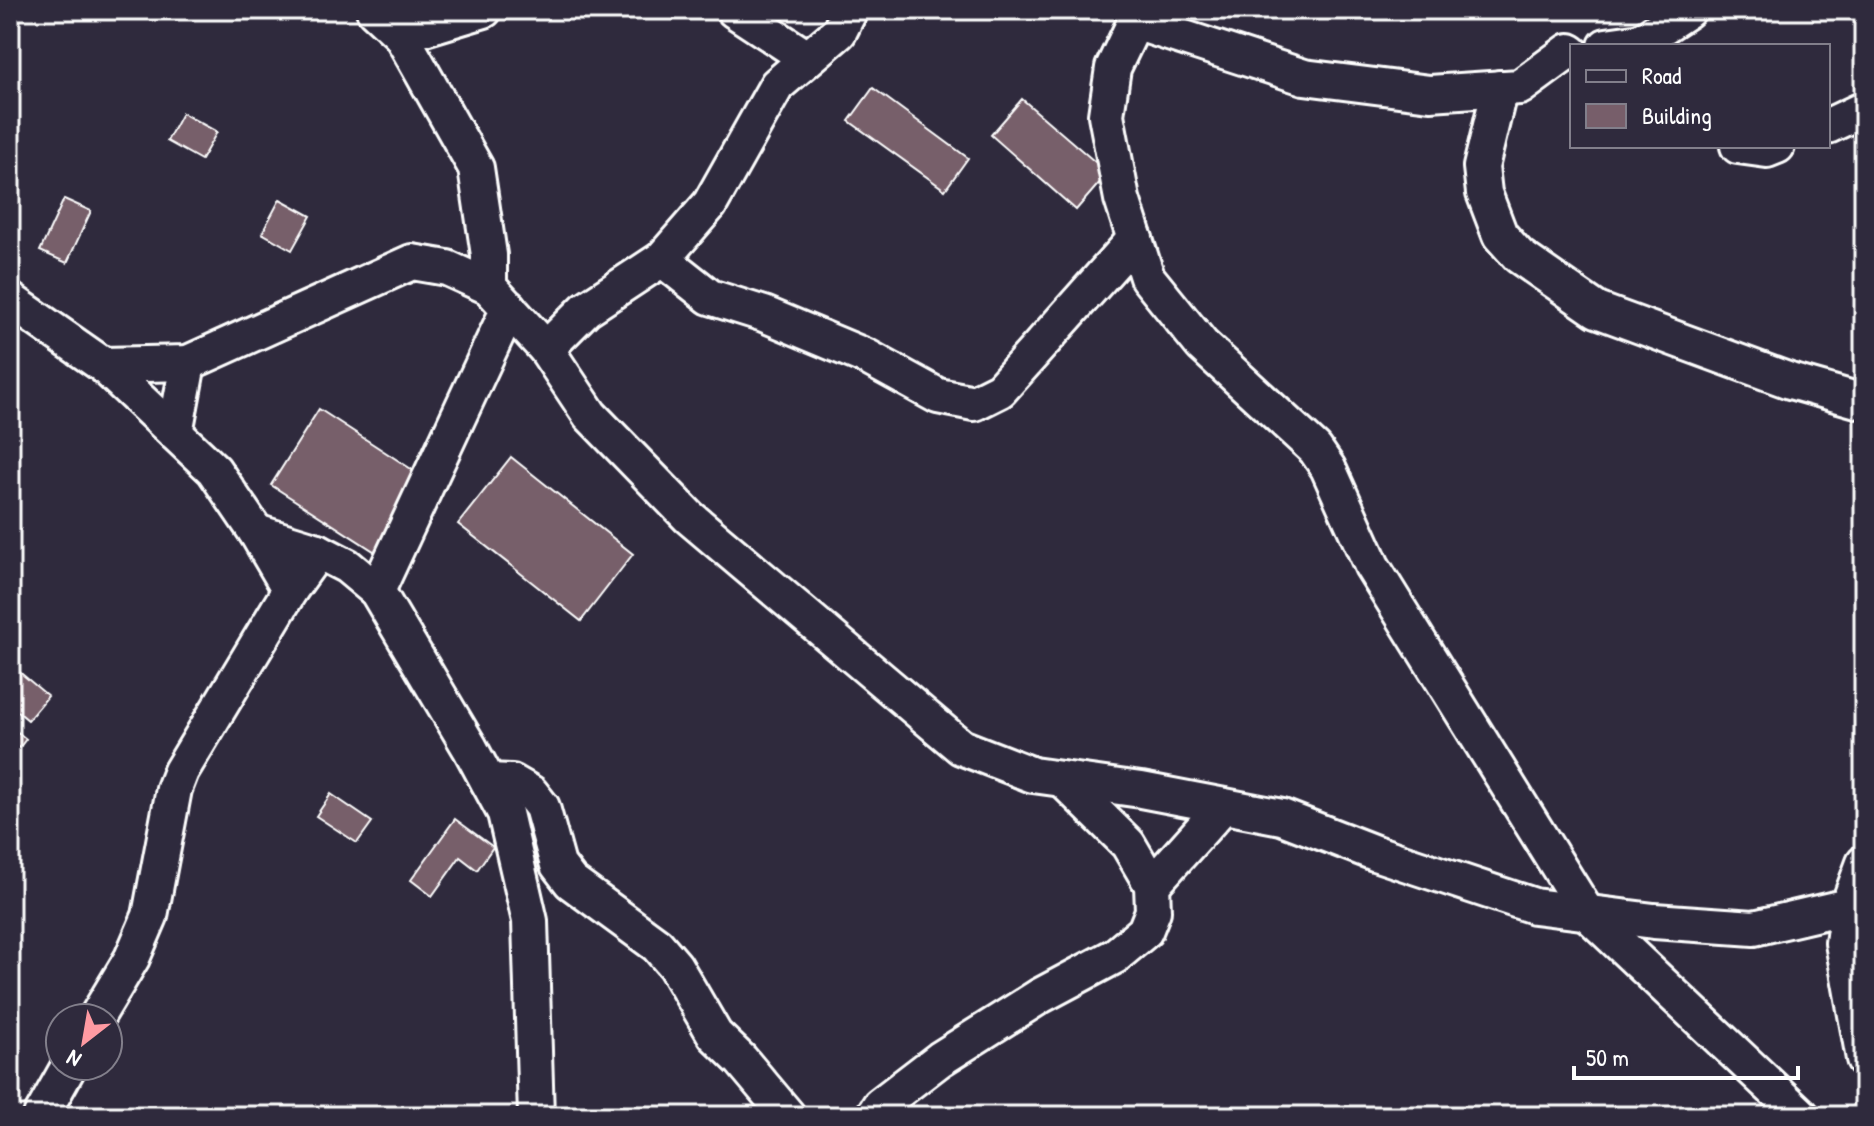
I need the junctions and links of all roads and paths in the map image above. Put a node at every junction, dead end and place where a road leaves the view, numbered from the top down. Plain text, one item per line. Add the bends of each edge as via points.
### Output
1 (374, 10) edge
2 (484, 10) edge
3 (734, 10) edge
4 (850, 10) edge
5 (1688, 10) edge
6 (1140, 16) edge
7 (401, 35) junction
8 (1620, 44) edge
9 (1570, 53) edge
10 (807, 58) junction
11 (1500, 88) junction
12 (1864, 109) edge
13 (1830, 125) edge
14 (1752, 148) edge
15 (1772, 148) edge
16 (1135, 239) junction
17 (662, 259) junction
18 (499, 298) junction
19 (10, 300) edge
20 (546, 349) junction
21 (188, 363) junction
22 (103, 365) junction
23 (1864, 402) edge
24 (175, 433) junction
25 (256, 532) junction
26 (318, 551) junction
27 (290, 590) junction
28 (377, 591) junction
29 (1063, 780) junction
30 (488, 781) junction
31 (1223, 806) junction
32 (1864, 863) edge
33 (1152, 885) junction
34 (1848, 906) junction
35 (1587, 913) junction
36 (106, 1002) edge
37 (1864, 1059) edge
38 (60, 1082) edge
39 (41, 1116) edge
40 (536, 1116) edge
41 (788, 1116) edge
42 (873, 1116) edge
43 (1802, 1116) edge

1 - 7 street
2 - 7 street
3 - 10 street
4 - 10 street via 839,32
5 - 8 street via 1641,41
6 - 11 street via 1304,77 1430,93
6 - 16 street via 1113,68 1106,115
7 - 18 street via 476,168
9 - 11 street via 1520,87
10 - 17 street via 777,85 710,204
11 - 23 street via 1481,167 1484,193 1500,235 1519,256 1597,310 1790,381
12 - 13 street
14 - 15 street
16 - 17 street via 1000,390 974,403 938,396 867,357 710,297
16 - 35 street via 1147,277 1202,345 1315,449 1328,468 1372,566
17 - 20 street via 586,309
18 - 20 street
18 - 21 street via 447,268 412,262
18 - 28 street
19 - 22 street
20 - 29 street via 590,415 689,517 961,747 1033,775
21 - 22 street
21 - 24 street
22 - 24 street
24 - 25 street via 214,470
25 - 26 street
25 - 27 street
26 - 27 street
26 - 28 street
27 - 36 street via 181,771 150,916
28 - 30 street
29 - 31 street
29 - 33 street via 1128,844
30 - 40 street via 505,813 530,921
30 - 41 street via 512,782 531,793 542,807 564,873 657,945 715,1035
31 - 33 street
31 - 35 street via 1282,817 1534,906
32 - 34 street
33 - 42 street via 1153,911 1145,931 1115,956 940,1059
34 - 35 street via 1754,928
34 - 37 street via 1843,943
35 - 43 street
38 - 39 street

